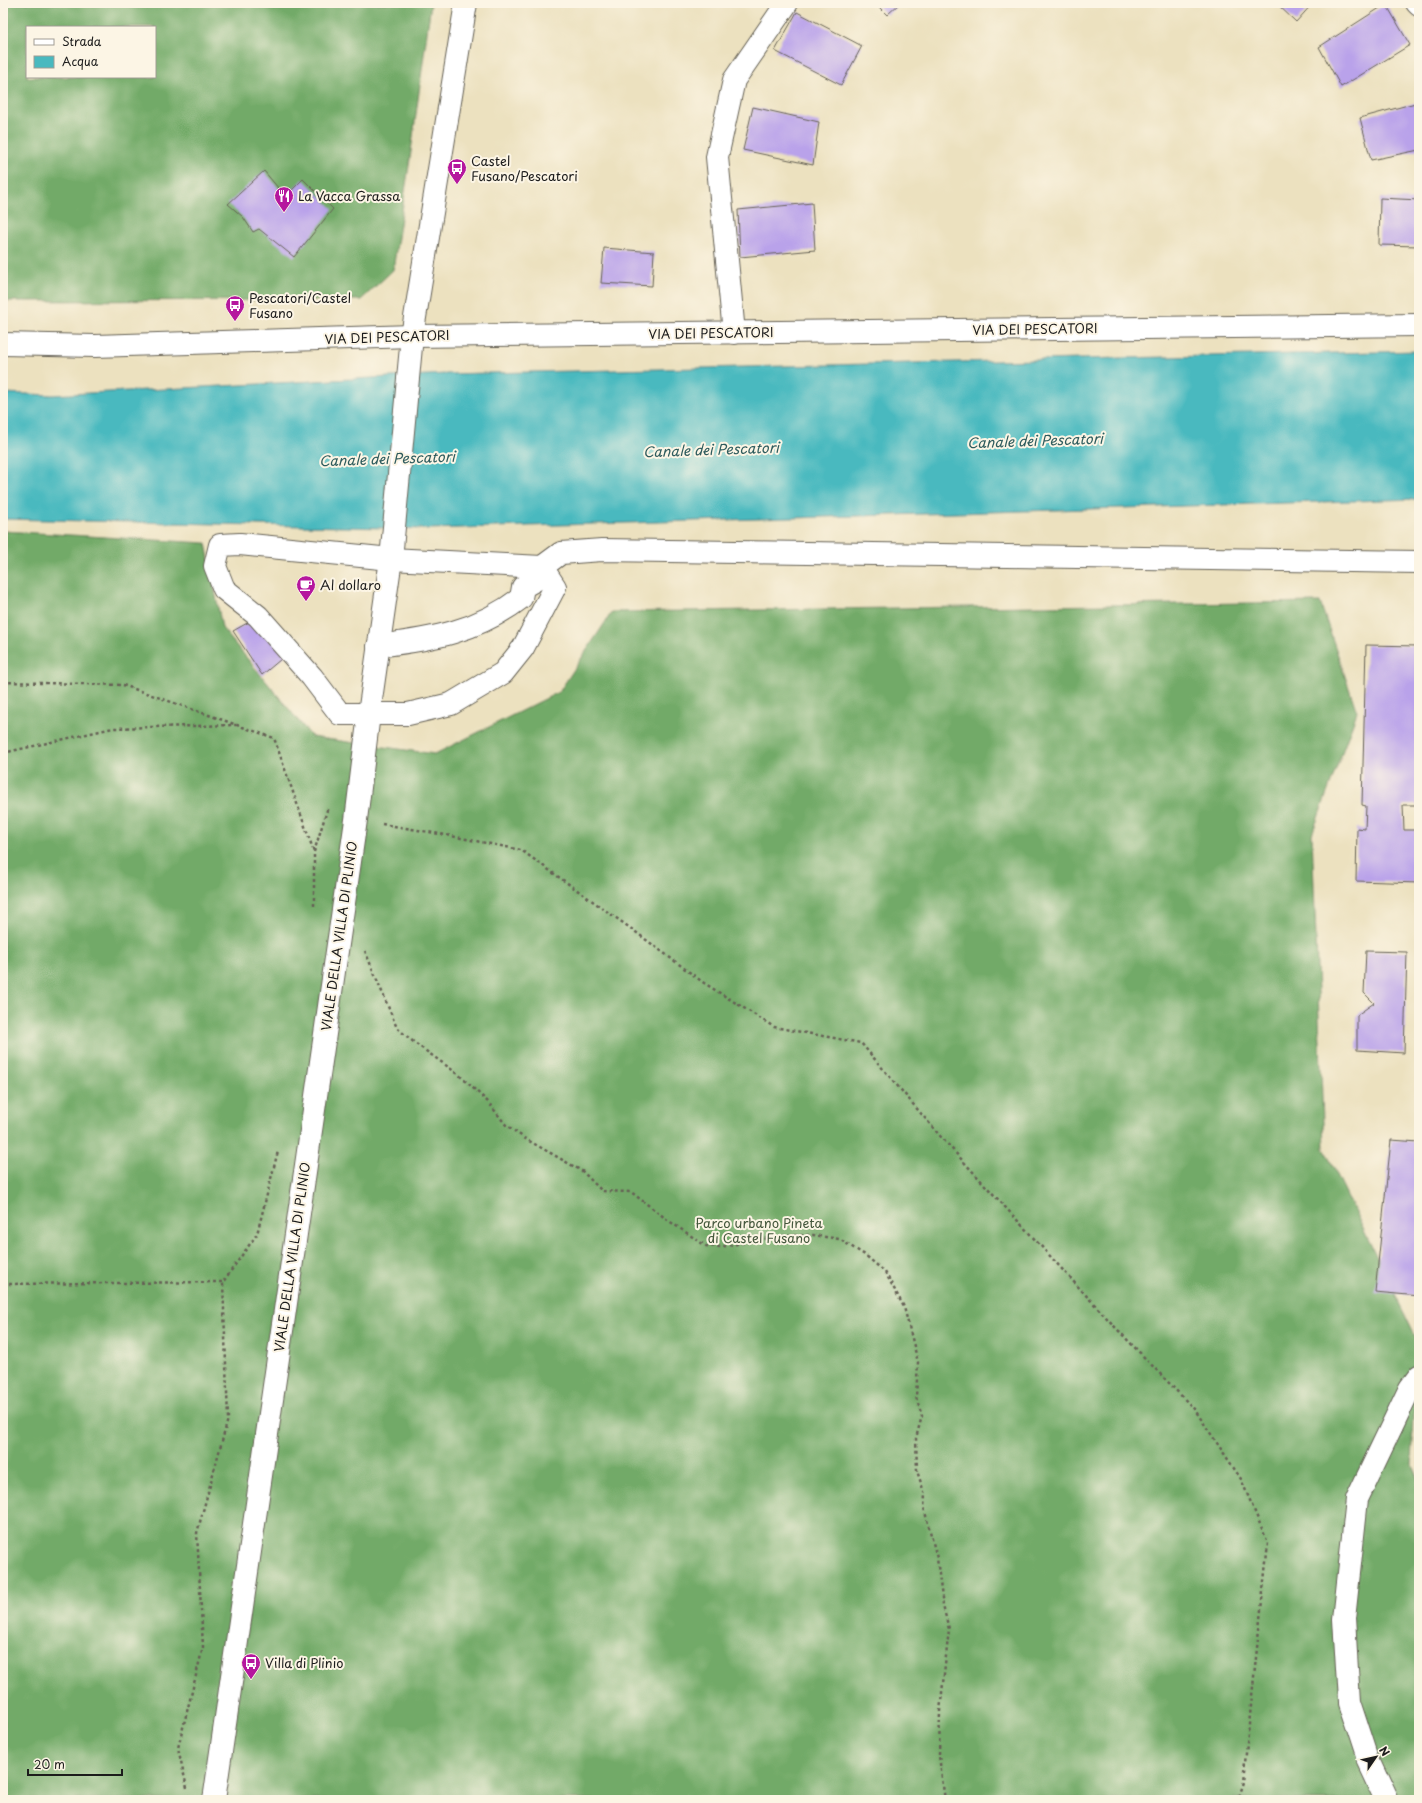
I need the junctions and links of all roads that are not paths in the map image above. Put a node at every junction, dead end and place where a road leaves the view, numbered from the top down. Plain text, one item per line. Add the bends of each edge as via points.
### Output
1 (466, 3) edge
2 (787, 3) edge
3 (1417, 3) edge
4 (1419, 5) edge
5 (1419, 325) edge
6 (734, 333) junction
7 (412, 336) junction
8 (3, 344) edge
9 (391, 552) junction
10 (1419, 562) edge
11 (542, 567) junction
12 (378, 646) junction
13 (369, 714) junction
14 (1419, 1376) edge
15 (214, 1800) edge
16 (1387, 1800) edge

1 - 7 street, VIALE DELLA VILLA DI PLINIO
2 - 6 street via 734,80 717,158
3 - 4 street
5 - 6 street, VIA DEI PESCATORI
6 - 7 street, VIA DEI PESCATORI
7 - 8 street, VIA DEI PESCATORI via 94,346
7 - 9 street, VIALE DELLA VILLA DI PLINIO
9 - 11 street
9 - 12 street, VIALE DELLA VILLA DI PLINIO
9 - 13 street via 220,545 215,566 224,589 258,616 312,677 340,714
10 - 11 street via 602,550 561,553
11 - 12 street via 537,579 523,587 521,598 485,621 439,637
11 - 13 street via 555,588 524,648 504,673 451,704 408,714
12 - 13 street, VIALE DELLA VILLA DI PLINIO
13 - 15 street, VIALE DELLA VILLA DI PLINIO via 356,820
14 - 16 street via 1410,1388 1357,1498 1344,1619 1349,1702 1367,1757

